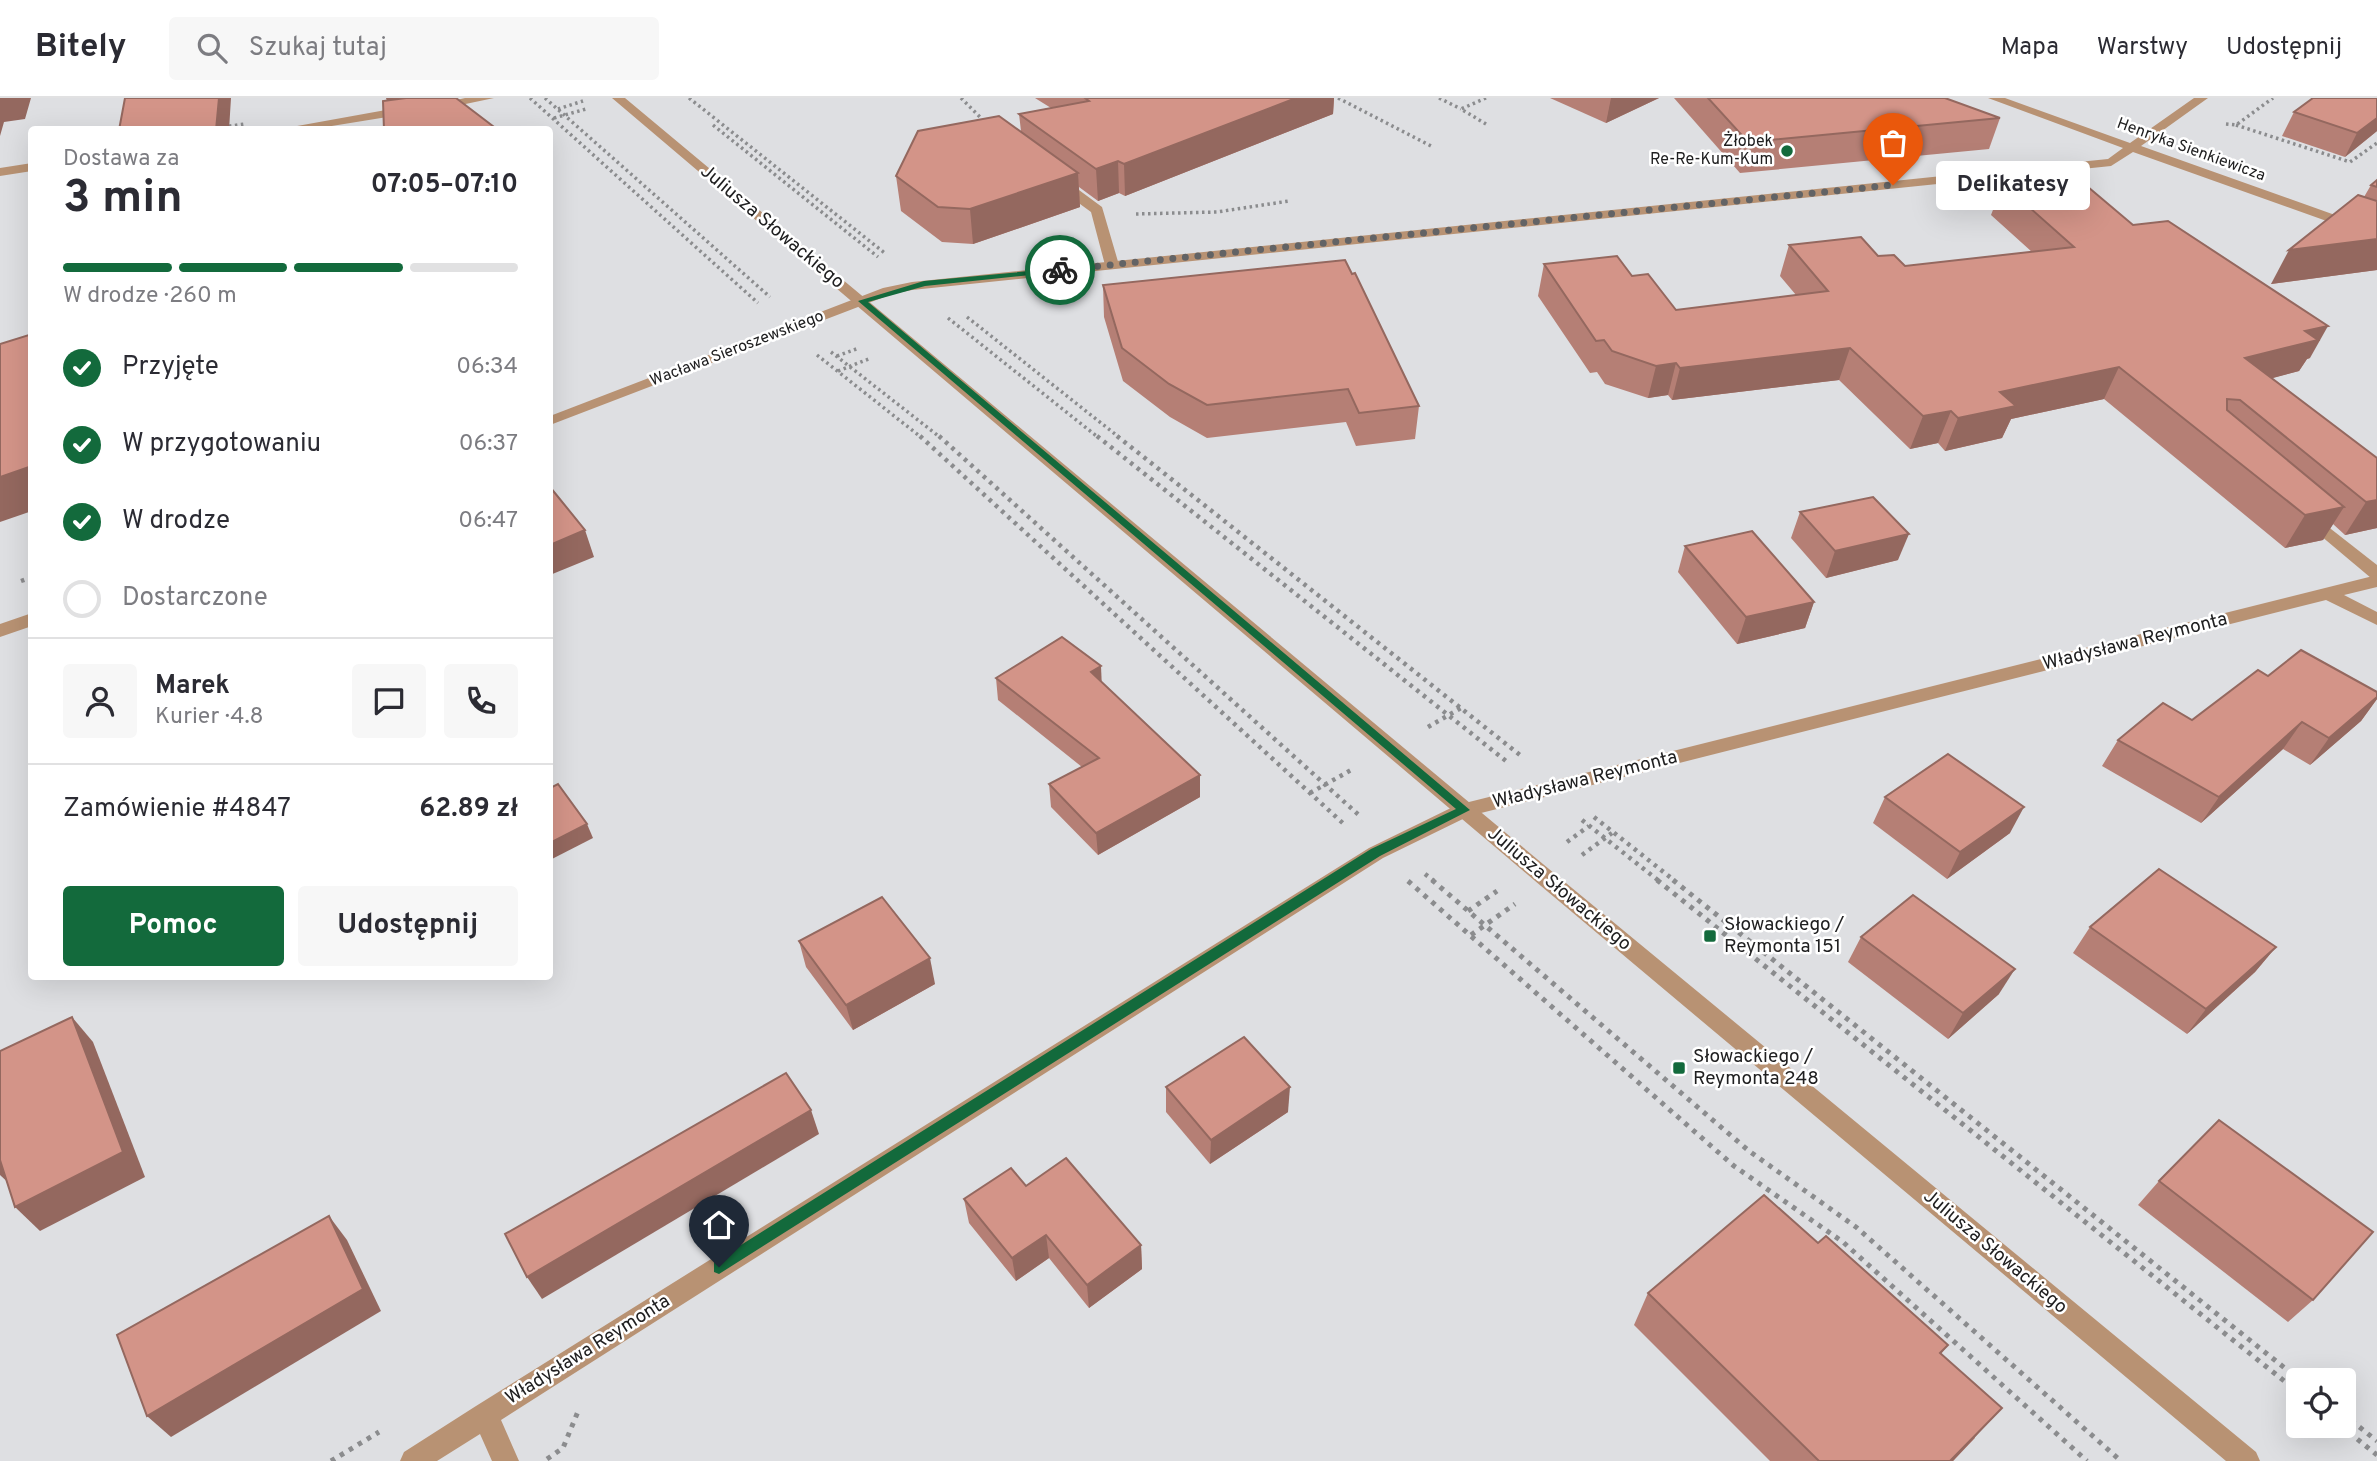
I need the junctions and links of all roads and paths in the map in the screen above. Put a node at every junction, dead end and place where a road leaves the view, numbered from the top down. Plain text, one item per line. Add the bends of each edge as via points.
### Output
1 (488, 98) edge
2 (530, 98) edge
3 (545, 98) edge
4 (594, 98) edge
5 (618, 98) edge
6 (678, 98) edge
7 (689, 98) edge
8 (961, 98) edge
9 (1338, 98) edge
10 (1439, 98) edge
11 (1486, 98) edge
12 (1994, 98) edge
13 (2202, 98) edge
14 (558, 109) junction
15 (1461, 109) junction
16 (987, 124) edge
17 (1486, 124) dead end
18 (2236, 125) dead end
19 (307, 126) edge
20 (2377, 143) edge
21 (1431, 146) dead end
22 (2133, 148) junction
23 (28, 168) edge
24 (1042, 170) edge
25 (0, 172) edge
26 (1289, 201) dead end
27 (1097, 209) junction
28 (2377, 235) edge
29 (1112, 265) junction
30 (918, 285) junction
31 (862, 301) junction
32 (794, 327) junction
33 (553, 420) edge
34 (2296, 505) edge
35 (2377, 574) edge
36 (2377, 581) edge
37 (2329, 594) junction
38 (2377, 619) edge
39 (28, 620) edge
40 (0, 631) edge
41 (1551, 788) junction
42 (1464, 810) junction
43 (1383, 849) junction
44 (2286, 1369) edge
45 (2286, 1382) edge
46 (485, 1415) junction
47 (2356, 1424) edge
48 (2356, 1438) edge
49 (2377, 1441) edge
50 (2377, 1455) edge
51 (413, 1461) edge
52 (506, 1461) edge
53 (2087, 1461) edge
54 (2121, 1461) edge
55 (2247, 1461) edge

1 - 19 street
2 - 32 path
3 - 14 path
4 - 14 path
5 - 31 street, Juliusza Słowackiego
6 - 30 path
7 - 30 path
8 - 16 path
9 - 21 path
10 - 15 path
11 - 15 path
12 - 22 street, Henryka Sienkiewicza
13 - 22 street, Wacława Sieroszewskiego
14 - 32 path
15 - 17 path
18 - 20 path via 2350,162
22 - 28 street, Henryka Sienkiewicza
22 - 29 street, Wacława Sieroszewskiego via 2111,162
23 - 25 street
24 - 27 street
26 - 27 path via 1217,212 1145,215
27 - 29 street
29 - 30 street, Wacława Sieroszewskiego
30 - 31 street, Wacława Sieroszewskiego
30 - 41 path
30 - 41 path via 967,333
31 - 32 street, Wacława Sieroszewskiego
31 - 42 street, Juliusza Słowackiego
32 - 33 street, Wacława Sieroszewskiego
32 - 43 path
32 - 43 path via 919,418
34 - 35 street
36 - 37 street, Władysława Reymonta
37 - 38 street
37 - 41 street, Władysława Reymonta
39 - 40 street
41 - 42 street, Władysława Reymonta
41 - 44 path
41 - 45 path
42 - 43 street, Władysława Reymonta
42 - 55 street, Juliusza Słowackiego
43 - 46 street, Władysława Reymonta
43 - 53 path via 1734,1166 1843,1242
43 - 54 path via 1749,1151 1856,1227
46 - 51 street, Władysława Reymonta
46 - 52 street
47 - 49 path
48 - 50 path

